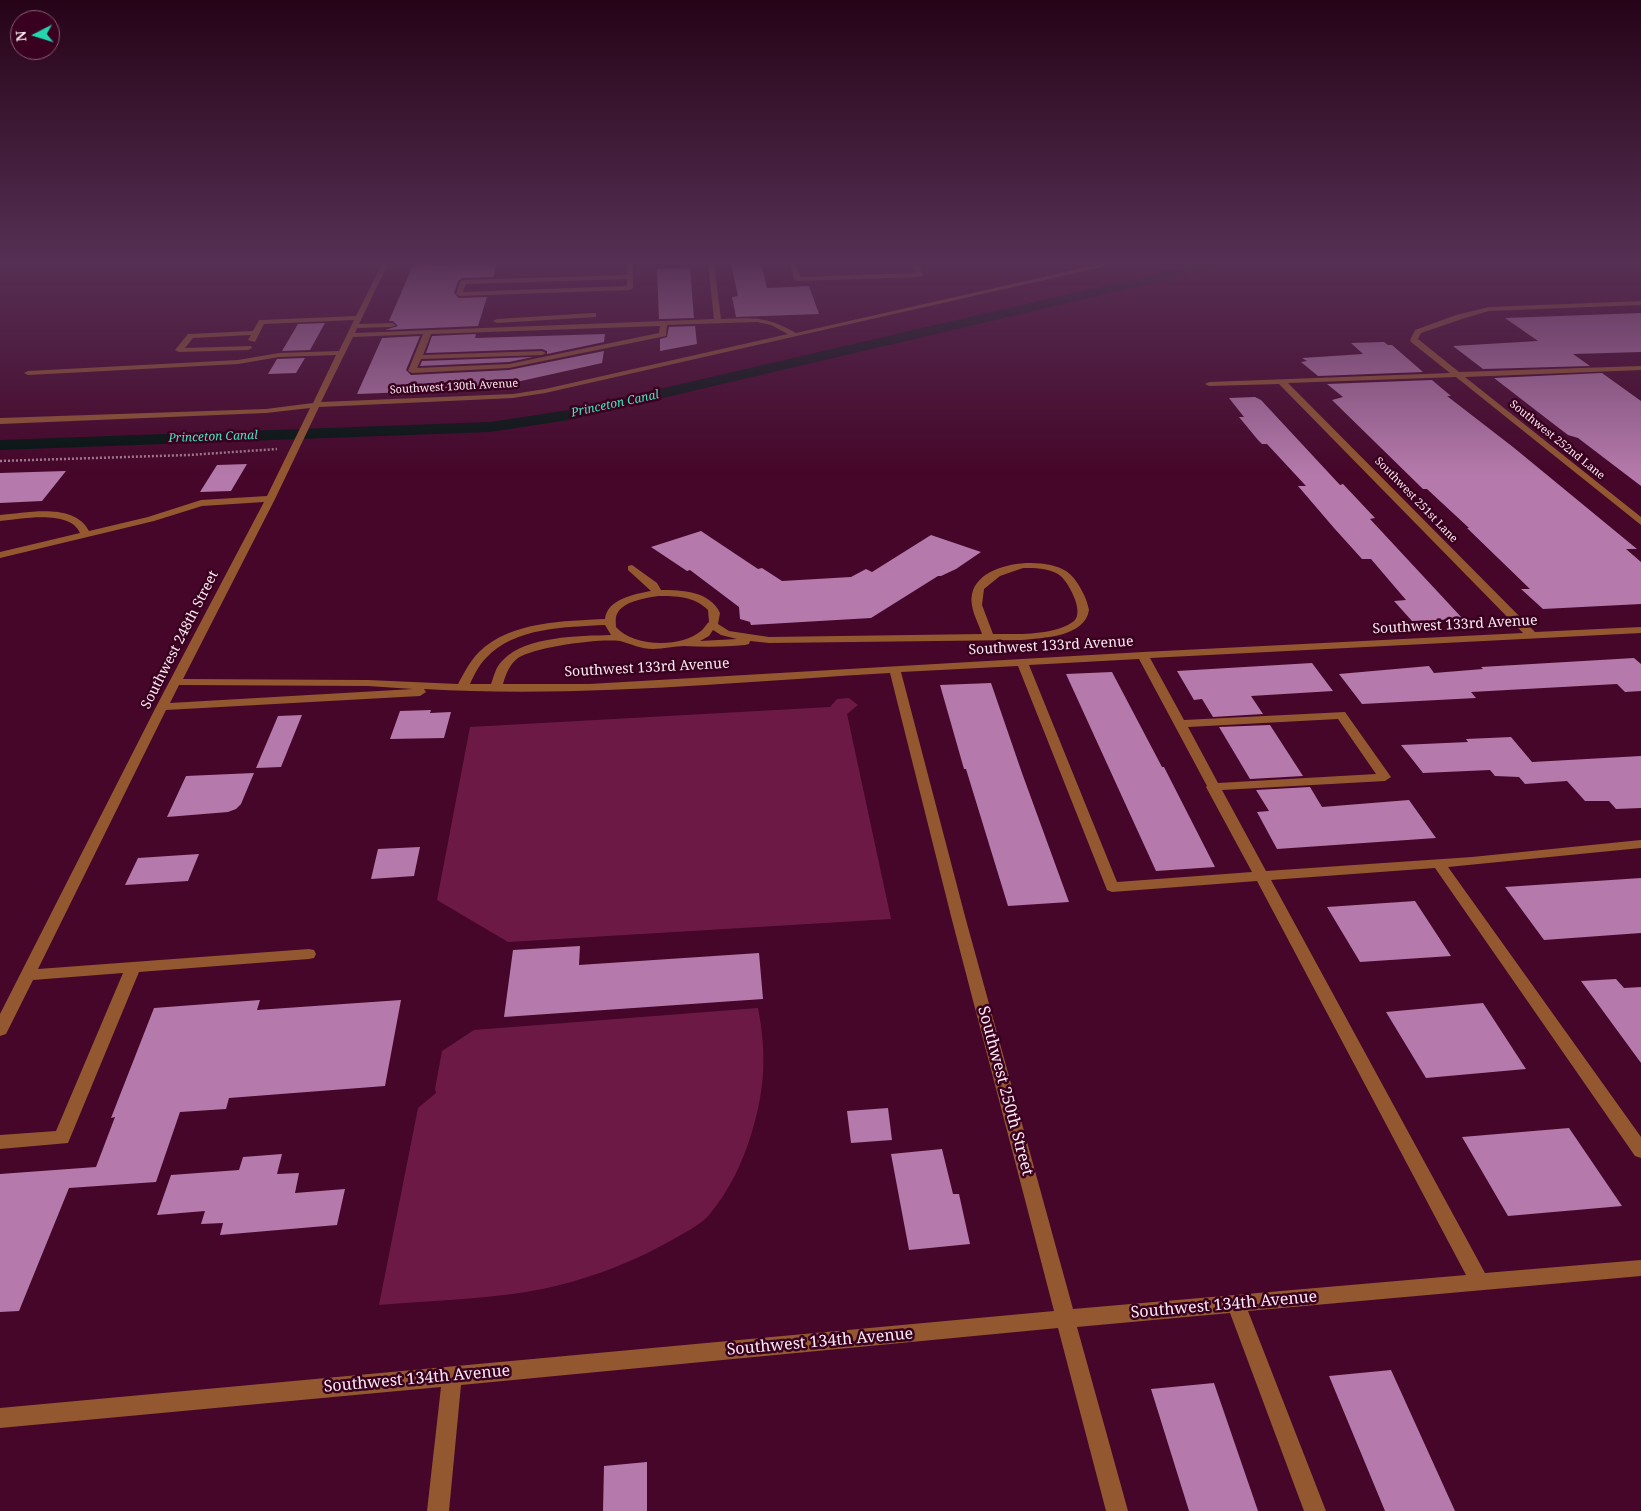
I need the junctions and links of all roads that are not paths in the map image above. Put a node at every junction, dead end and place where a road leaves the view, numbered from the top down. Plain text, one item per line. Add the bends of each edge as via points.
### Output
1 (223, 335) edge
2 (255, 335) edge
3 (379, 335) edge
4 (427, 335) edge
5 (661, 335) edge
6 (795, 335) edge
7 (1417, 335) edge
8 (350, 336) joint
9 (248, 348) junction
10 (580, 352) junction
11 (341, 353) junction
12 (418, 357) junction
13 (238, 362) junction
14 (1641, 368) edge
15 (1628, 369) junction
16 (28, 373) dead end
17 (1460, 376) junction
18 (1641, 377) edge
19 (1282, 382) junction
20 (1209, 384) dead end
21 (317, 405) junction
22 (0, 420) edge
23 (270, 499) junction
24 (0, 518) edge
25 (1641, 522) edge
26 (86, 534) junction
27 (0, 555) edge
28 (632, 568) dead end
29 (658, 593) junction
30 (610, 622) junction
31 (713, 625) junction
32 (1641, 630) edge
33 (1532, 636) junction
34 (989, 637) junction
35 (621, 638) junction
36 (769, 640) junction
37 (683, 644) junction
38 (1143, 655) junction
39 (1022, 662) junction
40 (895, 670) junction
41 (175, 682) junction
42 (462, 688) junction
43 (496, 688) junction
44 (162, 707) junction
45 (1179, 724) junction
46 (1212, 787) junction
47 (1641, 844) edge
48 (1440, 864) junction
49 (1262, 876) junction
50 (309, 954) dead end
51 (133, 968) junction
52 (27, 974) junction
53 (0, 1030) edge
54 (0, 1142) edge
55 (1641, 1151) edge
56 (1641, 1268) edge
57 (1480, 1283) junction
58 (1236, 1304) junction
59 (1066, 1320) junction
60 (452, 1376) junction
61 (0, 1418) edge
62 (438, 1511) edge
63 (1117, 1511) edge
64 (1315, 1511) edge

1 - 9 street via 191,336 179,350
2 - 9 street
3 - 8 street
4 - 12 street
5 - 10 street
6 - 21 street, Southwest 130th Avenue via 521,395
7 - 17 street, Southwest 252nd Lane via 1414,340
8 - 11 street, Southwest 248th Street
9 - 13 street
10 - 12 street
10 - 12 street via 509,366 412,371
11 - 13 street via 279,355
11 - 21 street, Southwest 248th Street
13 - 16 street
14 - 15 street
15 - 17 street
15 - 18 street
17 - 19 street
17 - 25 street, Southwest 252nd Lane
19 - 20 street
19 - 33 street, Southwest 251st Lane
21 - 22 street, Southwest 130th Avenue via 266,411
21 - 23 street, Southwest 248th Street
23 - 26 street via 201,503 152,519
23 - 41 street, Southwest 248th Street
24 - 26 street via 62,516 77,521
26 - 27 street
28 - 29 street
29 - 30 street via 631,599 621,605 613,612
29 - 31 street via 686,594 708,604 716,618
30 - 35 street via 610,627
30 - 42 street via 558,625 531,630 507,640 487,651
31 - 36 street via 725,633
31 - 37 street via 707,633
32 - 33 street, Southwest 133rd Avenue
33 - 38 street, Southwest 133rd Avenue
34 - 34 street via 1042,635 1081,620 1084,610 1069,578 1036,565 1009,567 997,573 978,589 976,599
34 - 36 street
35 - 37 street via 652,647
35 - 43 street via 563,641 531,648 506,663
36 - 37 street
38 - 39 street, Southwest 133rd Avenue
38 - 45 street
39 - 40 street, Southwest 133rd Avenue
39 - 49 street via 1112,887
40 - 43 street, Southwest 133rd Avenue via 589,687
40 - 59 street, Southwest 250th Street
41 - 42 street, Southwest 133rd Avenue via 378,683
41 - 44 street, Southwest 248th Street
42 - 43 street, Southwest 133rd Avenue
42 - 44 street, Southwest 133rd Avenue
44 - 52 street, Southwest 248th Street
45 - 46 street
45 - 46 street via 1341,715 1385,777
46 - 49 street
47 - 48 street
48 - 49 street
48 - 55 street
49 - 57 street
50 - 51 street
51 - 52 street
51 - 54 street via 62,1138
52 - 53 street, Southwest 248th Street
56 - 57 street, Southwest 134th Avenue
57 - 58 street, Southwest 134th Avenue
58 - 59 street, Southwest 134th Avenue
58 - 64 street
59 - 60 street, Southwest 134th Avenue
59 - 63 street, Southwest 250th Street
60 - 61 street, Southwest 134th Avenue
60 - 62 street

